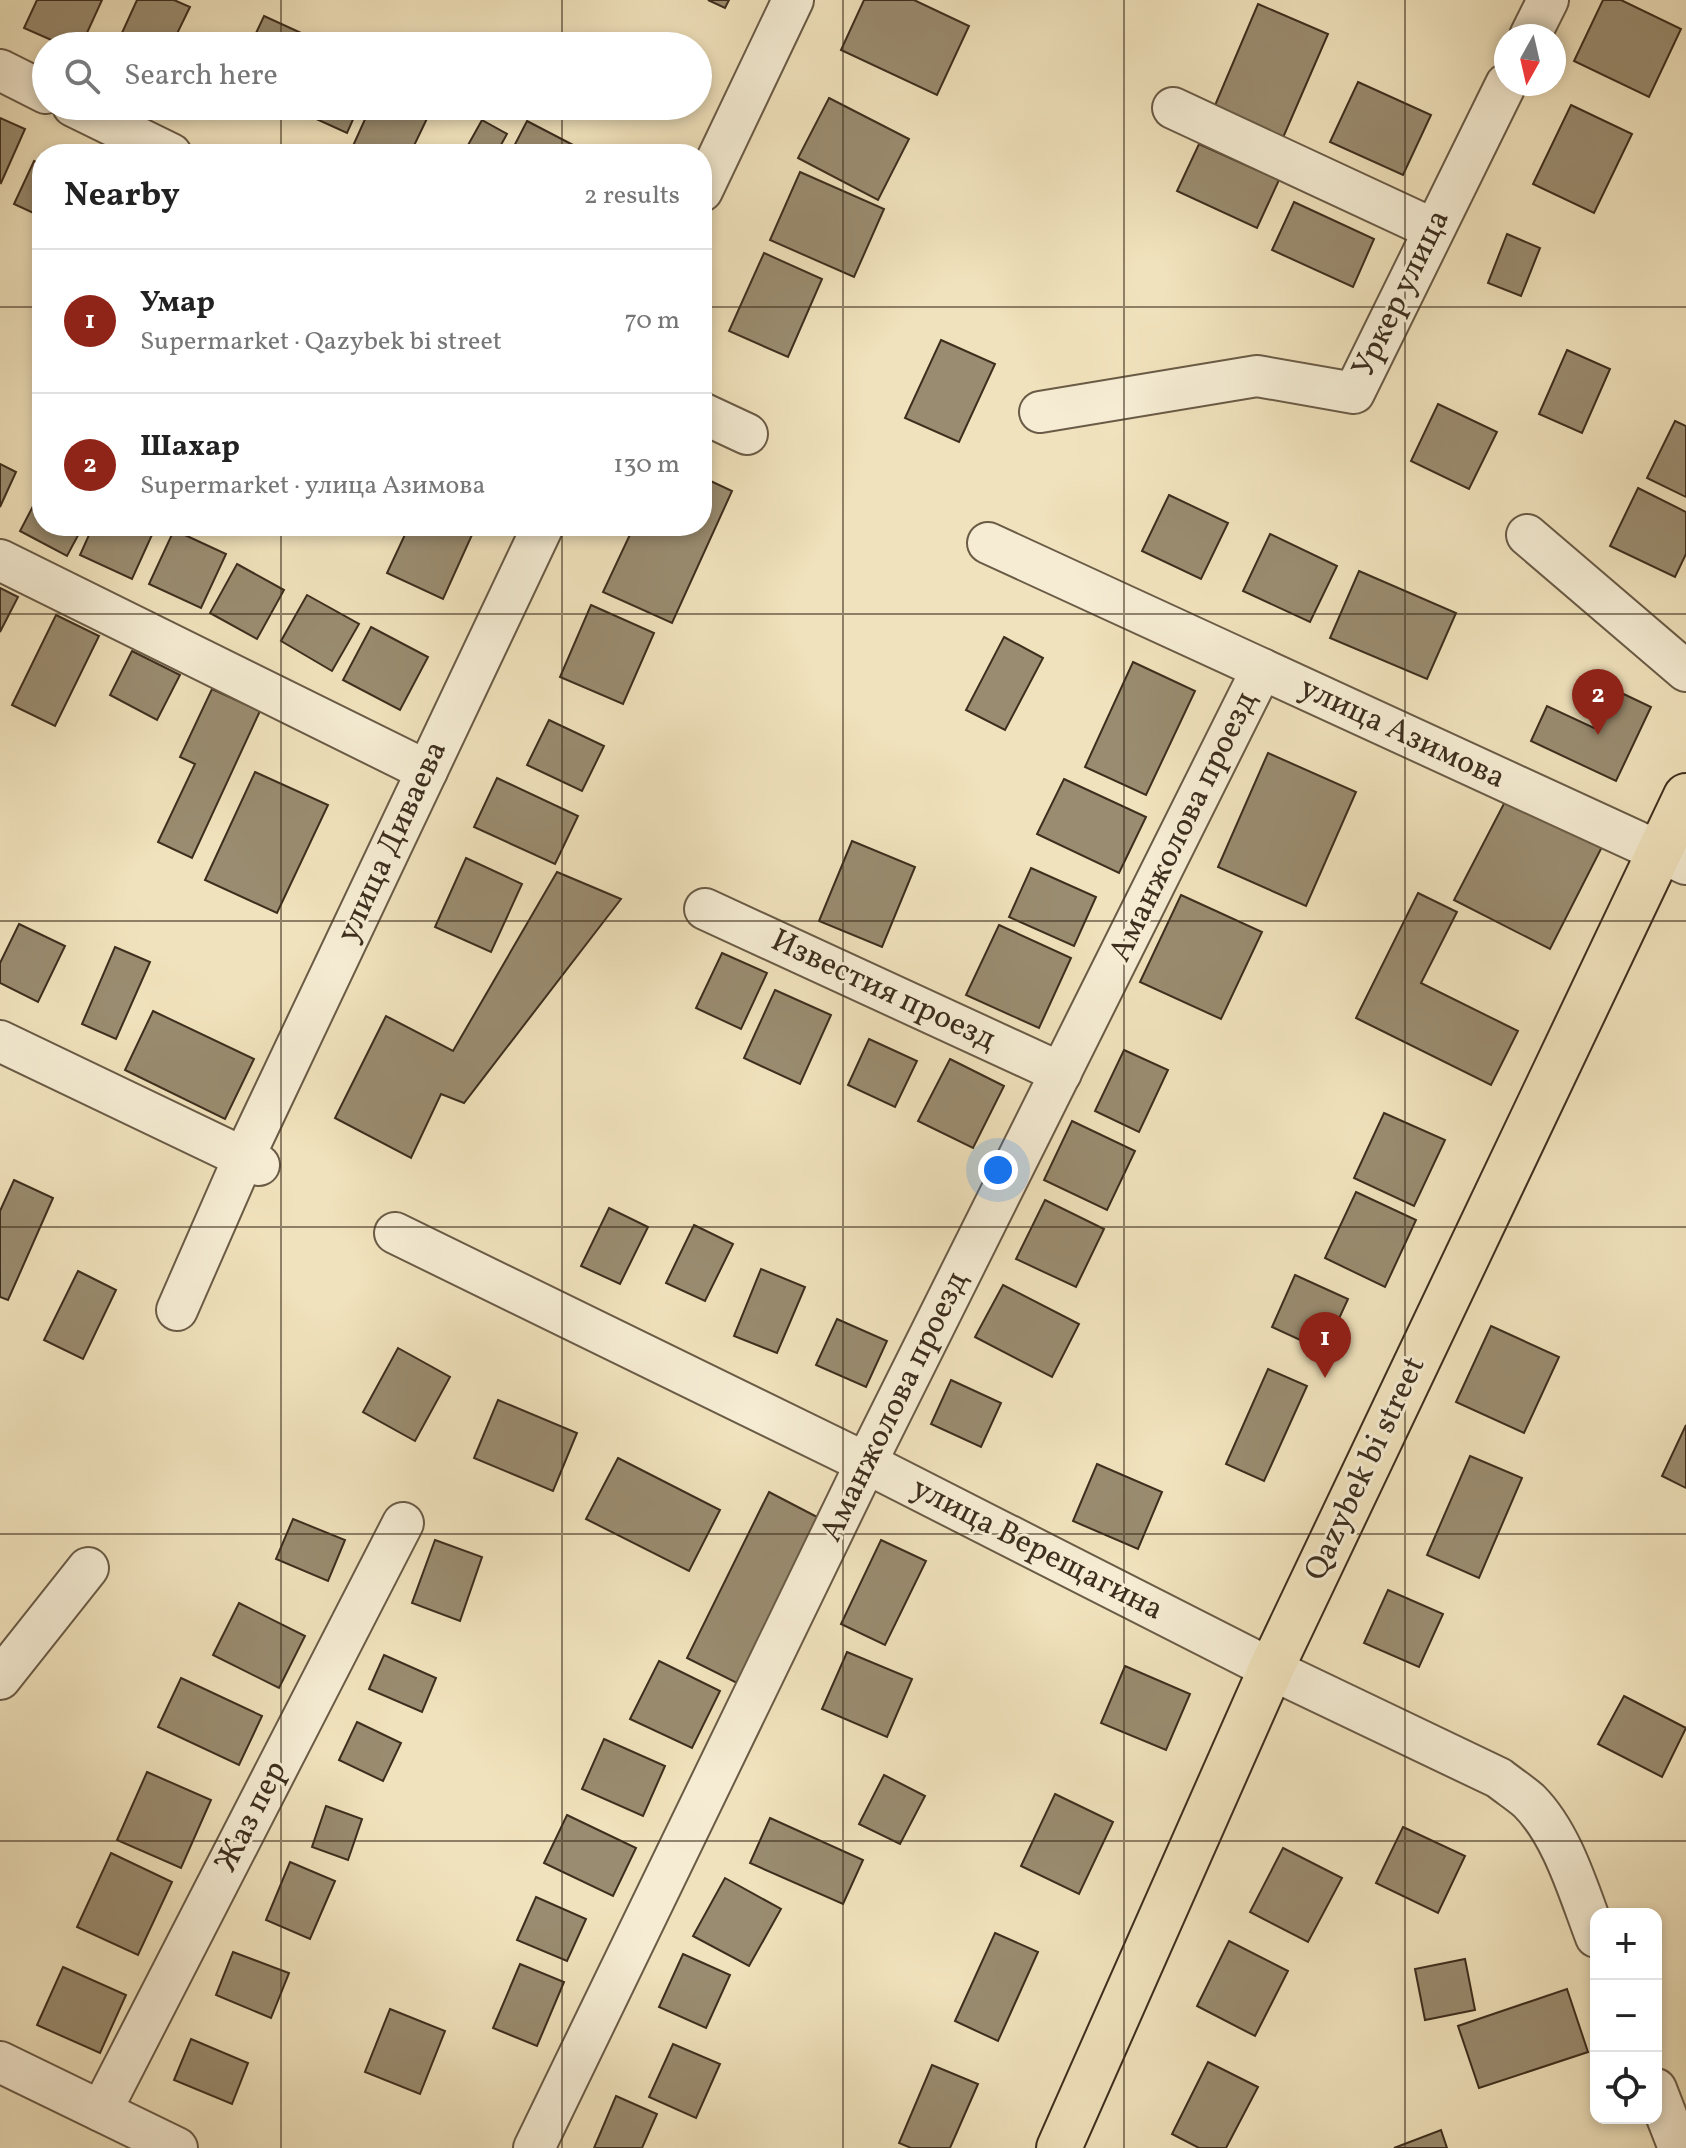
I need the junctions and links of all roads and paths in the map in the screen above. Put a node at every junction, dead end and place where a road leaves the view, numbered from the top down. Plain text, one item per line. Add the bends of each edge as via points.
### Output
1 (793, 0) edge
2 (1548, 0) edge
3 (1536, 24) edge
4 (0, 70) edge
5 (32, 86) edge
6 (1500, 96) edge
7 (1173, 108) dead end
8 (102, 120) edge
9 (151, 144) edge
10 (712, 170) edge
11 (1433, 229) junction
12 (1040, 412) dead end
13 (712, 418) edge
14 (747, 434) dead end
15 (1527, 535) dead end
16 (538, 536) edge
17 (988, 543) dead end
18 (0, 560) edge
19 (1262, 669) junction
20 (1686, 671) edge
21 (427, 771) junction
22 (1686, 796) edge
23 (1673, 858) edge
24 (705, 909) dead end
25 (0, 1041) edge
26 (1061, 1073) junction
27 (251, 1161) junction
28 (395, 1233) dead end
29 (177, 1310) dead end
30 (866, 1463) junction
31 (403, 1523) dead end
32 (88, 1568) dead end
33 (1271, 1669) junction
34 (0, 1679) edge
35 (1590, 1922) edge
36 (0, 2062) edge
37 (1662, 2104) edge
38 (101, 2111) junction
39 (177, 2148) edge
40 (534, 2148) edge
41 (1059, 2148) edge
42 (1679, 2148) edge

1 - 10 street
2 - 3 street
4 - 5 street
6 - 11 street, Уркер улица
7 - 11 street
8 - 9 street
11 - 12 street, Уркер улица via 1354,393 1257,376
13 - 14 street
15 - 20 street
16 - 21 street, улица Диваева
17 - 19 street, улица Азимова
18 - 21 street
19 - 23 street, улица Азимова
19 - 26 street, Аманжолова проезд
21 - 27 street, улица Диваева
22 - 23 main road, Qazybek bi street
23 - 33 main road, Qazybek bi street
24 - 26 street, Известия проезд
25 - 27 street
26 - 30 street, Аманжолова проезд
27 - 29 street, улица Диваева
28 - 30 street, улица Верещагина
30 - 33 street, улица Верещагина
30 - 40 street, Аманжолова проезд
31 - 38 street, Жаз пер
32 - 34 street
33 - 35 street, улица Верещагина via 1499,1778 1529,1801 1562,1850
33 - 41 main road, Qazybek bi street
36 - 38 street
37 - 42 street
38 - 39 street

